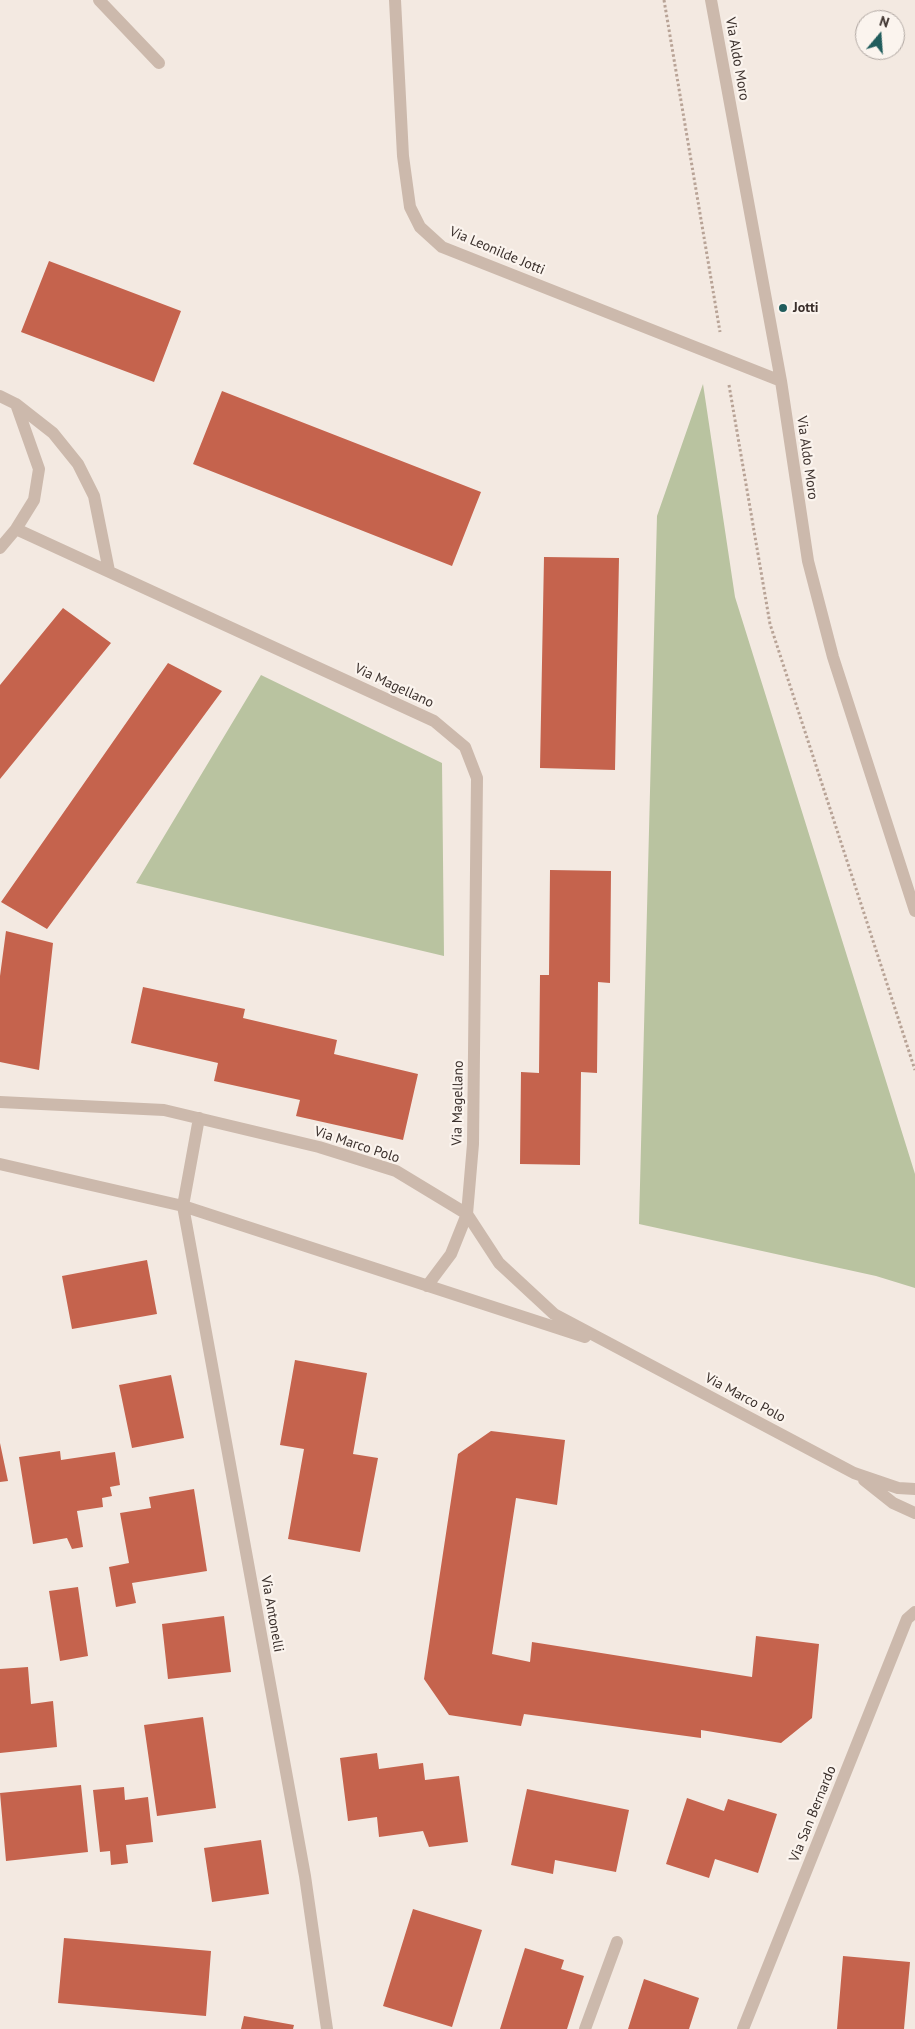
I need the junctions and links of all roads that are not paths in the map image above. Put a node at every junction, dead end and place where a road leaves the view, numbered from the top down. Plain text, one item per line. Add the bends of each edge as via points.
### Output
1 (100, 0) edge
2 (395, 0) edge
3 (711, 0) edge
4 (159, 62) dead end
5 (781, 381) junction
6 (0, 396) edge
7 (16, 404) junction
8 (16, 529) junction
9 (0, 548) edge
10 (109, 571) junction
11 (915, 911) edge
12 (0, 1102) edge
13 (199, 1118) junction
14 (0, 1164) edge
15 (183, 1206) junction
16 (467, 1214) junction
17 (428, 1286) junction
18 (623, 1349) junction
19 (854, 1473) junction
20 (915, 1489) edge
21 (915, 1513) edge
22 (915, 1612) edge
23 (617, 1942) dead end
24 (328, 2029) edge
25 (585, 2029) edge
26 (743, 2029) edge

1 - 4 street
2 - 5 street, Via Leonilde Jotti via 403,156 410,207 420,227 442,247
3 - 5 street, Via Aldo Moro
5 - 11 street, Via Aldo Moro via 808,561 833,657
6 - 7 street
7 - 8 street via 39,468 34,500
7 - 10 street via 53,433 78,464 94,496
8 - 9 street
8 - 10 street, Via Magellano
10 - 16 street, Via Magellano via 434,721 465,747 477,778 473,1144
12 - 13 street, Via Marco Polo via 164,1110
13 - 15 street
13 - 16 street, Via Marco Polo via 396,1171
14 - 15 street, Via Marco Polo
15 - 17 street, Via Marco Polo
15 - 24 street, Via Antonelli via 304,1876
16 - 17 street, Via Magellano via 451,1254
16 - 18 street, Via Marco Polo via 499,1263 554,1314
17 - 18 street, Via Marco Polo
18 - 19 street, Via Marco Polo
19 - 20 street, Via Marco Polo via 898,1488
19 - 21 street, Via Marco Polo via 894,1503
22 - 26 street, Via San Bernardo via 907,1619
23 - 25 street

